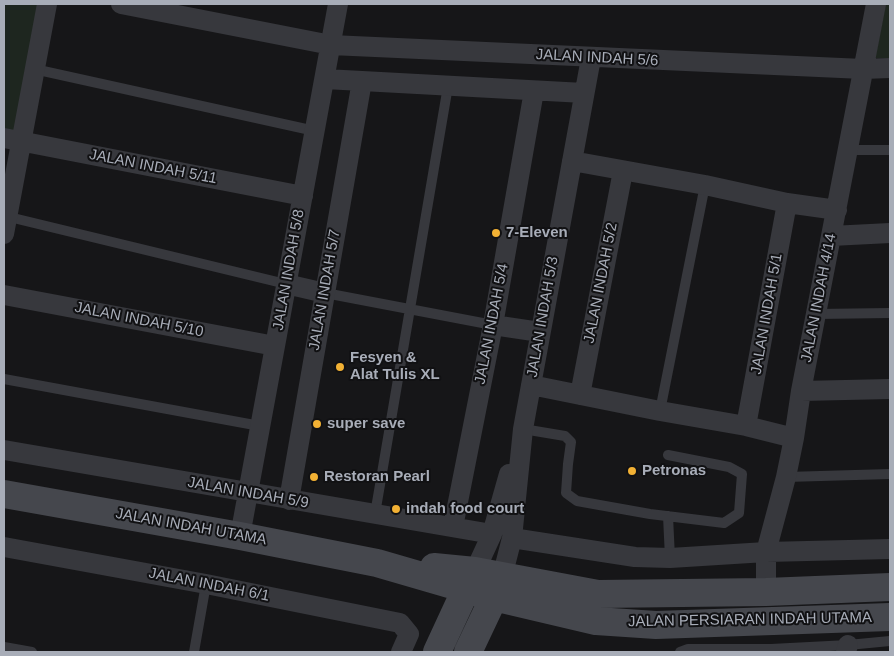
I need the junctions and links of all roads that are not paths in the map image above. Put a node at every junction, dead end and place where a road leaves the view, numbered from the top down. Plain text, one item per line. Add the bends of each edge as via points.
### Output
1 (47, 4) edge
2 (121, 4) edge
3 (338, 4) edge
4 (876, 4) edge
5 (331, 45) junction
6 (591, 58) junction
7 (890, 68) edge
8 (34, 69) junction
9 (863, 69) junction
10 (324, 79) junction
11 (362, 81) junction
12 (448, 86) junction
13 (534, 91) junction
14 (584, 93) junction
15 (315, 131) junction
16 (12, 139) edge
17 (848, 150) junction
18 (890, 150) edge
19 (572, 162) junction
20 (622, 170) junction
21 (706, 185) junction
22 (303, 196) junction
23 (787, 203) junction
24 (836, 210) junction
25 (5, 222) edge
26 (890, 233) edge
27 (831, 236) junction
28 (286, 284) junction
29 (325, 293) junction
30 (4, 295) edge
31 (410, 309) junction
32 (890, 313) edge
33 (817, 314) junction
34 (493, 325) junction
35 (540, 332) junction
36 (275, 346) junction
37 (4, 379) edge
38 (531, 385) junction
39 (890, 389) edge
40 (801, 391) junction
41 (580, 395) junction
42 (660, 411) junction
43 (260, 426) junction
44 (746, 426) junction
45 (523, 429) junction
46 (794, 438) junction
47 (4, 450) edge
48 (668, 455) dead end
49 (890, 474) edge
50 (786, 477) junction
51 (248, 493) junction
52 (4, 494) edge
53 (289, 500) junction
54 (375, 514) junction
55 (668, 516) junction
56 (454, 528) junction
57 (492, 534) junction
58 (240, 536) junction
59 (512, 538) junction
60 (4, 547) edge
61 (890, 550) edge
62 (766, 552) junction
63 (670, 558) junction
64 (470, 580) junction
65 (206, 584) junction
66 (498, 587) junction
67 (890, 587) edge
68 (766, 592) junction
69 (890, 617) edge
70 (890, 641) edge
71 (405, 643) edge
72 (4, 647) edge
73 (847, 649) edge
74 (770, 650) edge
75 (32, 652) edge
76 (194, 652) edge
77 (437, 652) edge
78 (468, 652) edge
79 (680, 652) edge

1 - 8 street
2 - 5 street, JALAN INDAH 5/6
3 - 5 street, JALAN INDAH 5/8
4 - 9 street, JALAN INDAH 4/14
5 - 6 street, JALAN INDAH 5/6
5 - 10 street, JALAN INDAH 5/8
6 - 9 street, JALAN INDAH 5/6
6 - 14 street, JALAN INDAH 5/3
7 - 9 street, JALAN INDAH 5/6
8 - 15 lane
8 - 16 street
9 - 17 street, JALAN INDAH 4/14
10 - 11 street
10 - 15 street, JALAN INDAH 5/8
11 - 12 street
11 - 29 street, JALAN INDAH 5/7
12 - 13 street
12 - 31 lane
13 - 14 street
13 - 34 street, JALAN INDAH 5/4
14 - 19 street, JALAN INDAH 5/3
15 - 22 street, JALAN INDAH 5/8
16 - 22 street, JALAN INDAH 5/11
16 - 25 street
17 - 18 lane
17 - 24 street, JALAN INDAH 4/14
19 - 20 street
19 - 35 street, JALAN INDAH 5/3
20 - 21 street
20 - 41 street, JALAN INDAH 5/2
21 - 23 street
21 - 42 lane
22 - 28 street, JALAN INDAH 5/8
23 - 24 street
23 - 44 street, JALAN INDAH 5/1
24 - 27 street, JALAN INDAH 4/14
25 - 28 lane
26 - 27 street
27 - 33 street, JALAN INDAH 4/14
28 - 29 street
28 - 36 street, JALAN INDAH 5/8
29 - 31 lane
29 - 53 street, JALAN INDAH 5/7
30 - 36 street, JALAN INDAH 5/10
31 - 34 lane
31 - 54 lane
32 - 33 lane
33 - 40 street, JALAN INDAH 4/14
34 - 35 street
34 - 56 street, JALAN INDAH 5/4
35 - 38 street, JALAN INDAH 5/3
36 - 43 street, JALAN INDAH 5/8
37 - 43 lane
38 - 41 street
38 - 45 street, JALAN INDAH 5/3
39 - 40 street
40 - 46 street, JALAN INDAH 4/14
41 - 42 street
42 - 44 street
43 - 51 street, JALAN INDAH 5/8
44 - 46 street
45 - 55 lane via 565,436 571,442 566,493 577,501
45 - 57 street, JALAN INDAH 5/3
45 - 59 street, JALAN INDAH 5/3
46 - 50 street, JALAN INDAH 4/14
47 - 51 street, JALAN INDAH 5/9
48 - 55 lane via 729,467 742,474 739,513 724,523
49 - 50 lane
50 - 62 street, JALAN INDAH 4/14
51 - 53 street, JALAN INDAH 5/9
51 - 58 street, JALAN INDAH 5/8
52 - 58 main road, JALAN INDAH UTAMA
53 - 54 street, JALAN INDAH 5/9
54 - 56 street, JALAN INDAH 5/9
55 - 63 lane
56 - 57 street, JALAN INDAH 5/9
57 - 64 street, JALAN INDAH 5/3
58 - 64 main road, JALAN INDAH UTAMA
59 - 63 street via 636,557
59 - 66 street, JALAN INDAH 5/3
60 - 65 street, JALAN INDAH 6/1
61 - 62 street
62 - 63 street
62 - 68 street, JALAN INDAH 4/14
64 - 66 main road, JALAN INDAH UTAMA
64 - 77 main road
65 - 71 street, JALAN INDAH 6/1 via 400,623
65 - 76 lane
66 - 68 main road, JALAN PERSIARAN INDAH UTAMA via 598,594
66 - 69 main road, JALAN PERSIARAN INDAH UTAMA via 596,621 656,626
66 - 78 main road
67 - 68 main road, JALAN PERSIARAN INDAH UTAMA
70 - 73 lane
72 - 75 lane
73 - 74 lane
74 - 79 lane via 688,649

